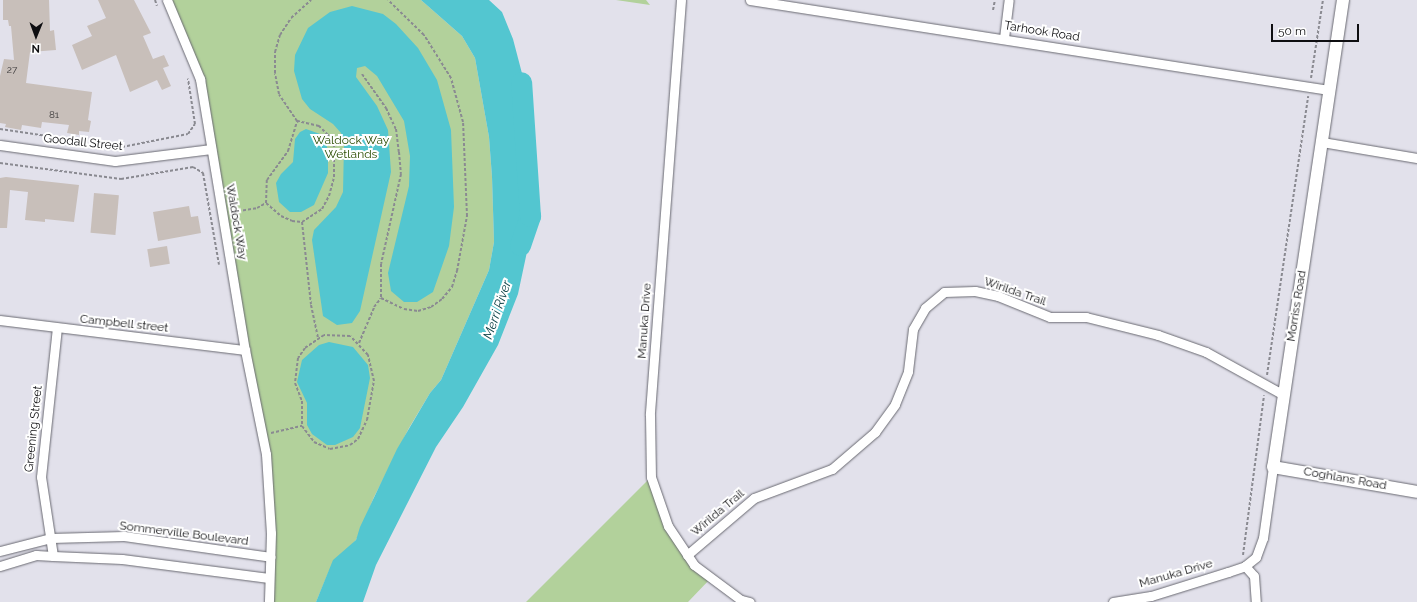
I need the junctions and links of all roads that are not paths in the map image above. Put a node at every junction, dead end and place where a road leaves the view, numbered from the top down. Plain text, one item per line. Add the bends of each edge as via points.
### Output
1 (167, 0) edge
2 (681, 0) edge
3 (750, 0) edge
4 (1009, 0) edge
5 (1343, 0) edge
6 (1004, 38) junction
7 (1329, 90) junction
8 (1322, 142) junction
9 (0, 145) edge
10 (211, 149) junction
11 (1417, 158) edge
12 (0, 320) edge
13 (57, 328) junction
14 (245, 350) junction
15 (1284, 395) junction
16 (1273, 467) junction
17 (1417, 492) edge
18 (51, 538) junction
19 (0, 551) edge
20 (687, 555) junction
21 (53, 556) junction
22 (271, 557) junction
23 (0, 566) edge
24 (1243, 567) junction
25 (269, 578) junction
26 (269, 602) edge
27 (750, 602) edge
28 (1112, 602) edge
29 (1256, 602) edge

1 - 10 street, Waldock Way via 200,79
2 - 20 street, Manuka Drive via 650,414 650,477 668,526
3 - 6 street, Tarhook Road
4 - 6 street
5 - 7 street, Morriss Road
6 - 7 street, Tarhook Road
7 - 8 street, Morriss Road
8 - 11 street
8 - 15 street, Morriss Road
9 - 10 street, Goodall Street via 116,161
10 - 14 street, Waldock Way
12 - 13 street, Campbell street
13 - 14 street, Campbell street
13 - 18 street, Greening Street via 41,477
14 - 22 street, Waldock Way via 266,454
15 - 16 street, Morriss Road
15 - 20 street, Wirilda Trail via 1206,352 1158,335 1086,317 1050,317 998,296 975,291 944,292 925,308 913,329 908,372 896,404 875,432 832,469 754,498
16 - 17 street, Coghlans Road
16 - 24 street, Morriss Road via 1263,538 1256,557
18 - 19 street, Sommerville Boulevard
18 - 21 street, Greening Street
18 - 22 street, Sommerville Boulevard via 124,536
20 - 27 street, Manuka Drive via 694,565 741,600
21 - 23 street via 36,555
21 - 25 street via 122,560
22 - 25 street, Waldock Way
24 - 28 street, Manuka Drive via 1151,596
24 - 29 street via 1254,576
25 - 26 street, Waldock Way

